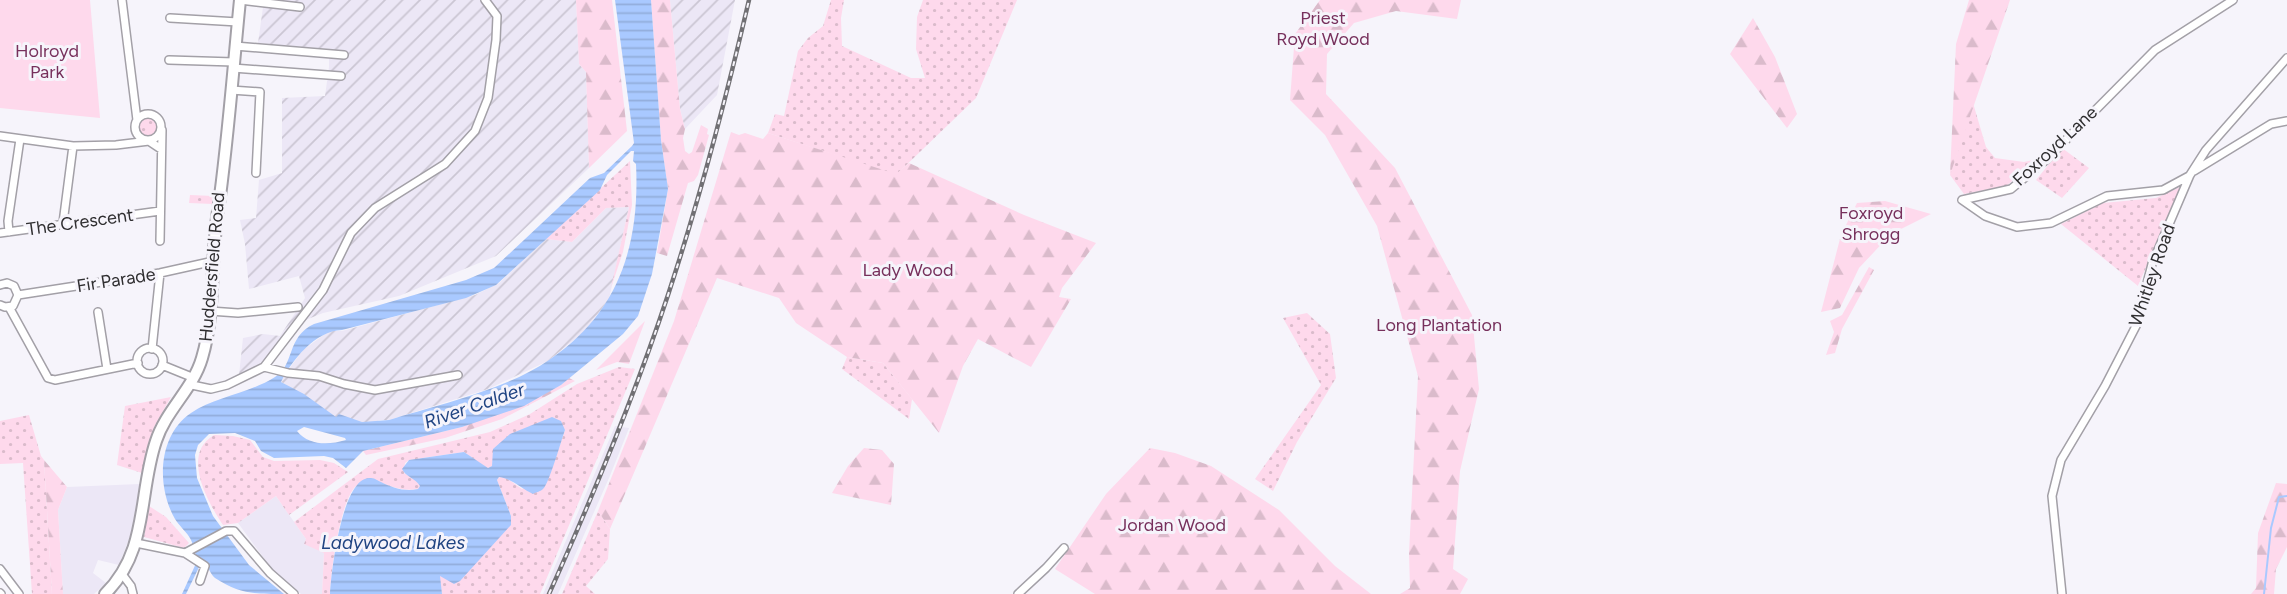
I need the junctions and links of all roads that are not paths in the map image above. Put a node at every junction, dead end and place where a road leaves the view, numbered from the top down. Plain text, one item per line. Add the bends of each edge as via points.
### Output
1 (122, 0) edge
2 (240, 0) edge
3 (2233, 0) edge
4 (487, 2) edge
5 (300, 7) dead end
6 (170, 18) dead end
7 (237, 22) junction
8 (235, 46) junction
9 (344, 55) dead end
10 (2287, 58) edge
11 (169, 60) dead end
12 (233, 65) junction
13 (341, 76) dead end
14 (231, 90) junction
15 (135, 103) junction
16 (149, 114) junction
17 (137, 120) junction
18 (2287, 121) edge
19 (162, 130) junction
20 (0, 136) edge
21 (20, 139) junction
22 (136, 139) junction
23 (149, 141) junction
24 (73, 146) junction
25 (161, 149) junction
26 (256, 173) dead end
27 (2192, 173) junction
28 (160, 211) junction
29 (63, 223) junction
30 (9, 232) junction
31 (0, 233) edge
32 (160, 241) dead end
33 (214, 261) junction
34 (160, 274) junction
35 (0, 285) edge
36 (18, 295) junction
37 (0, 305) edge
38 (9, 307) junction
39 (298, 307) dead end
40 (209, 311) junction
41 (98, 312) dead end
42 (152, 349) junction
43 (138, 363) junction
44 (162, 365) junction
45 (264, 367) junction
46 (107, 369) junction
47 (458, 374) dead end
48 (193, 381) junction
49 (136, 543) junction
50 (1064, 548) dead end
51 (190, 554) junction
52 (0, 569) edge
53 (122, 574) junction
54 (200, 581) dead end
55 (19, 593) edge
56 (105, 594) edge
57 (133, 594) edge
58 (295, 594) edge
59 (1018, 594) edge
60 (2062, 594) edge

1 - 15 street
2 - 5 street
2 - 7 highway, Huddersfield Road
3 - 27 street, Foxroyd Lane via 2155,50 2011,189 1962,200 1985,216 2028,226 2051,223 2107,196 2163,190
4 - 45 street via 497,16 496,40 488,98 475,131 445,164 375,208 351,233 323,290
6 - 7 street
7 - 8 highway, Huddersfield Road
8 - 9 street
8 - 12 highway, Huddersfield Road
10 - 27 street, Whitley Road via 2207,148
11 - 12 street
12 - 13 street
12 - 14 highway, Huddersfield Road
14 - 26 street via 260,92
14 - 33 highway, Huddersfield Road
15 - 16 street
15 - 17 street
16 - 17 street
16 - 19 street via 157,117
17 - 22 street
18 - 27 street via 2271,124
19 - 23 street
19 - 25 street
20 - 21 street
21 - 24 street
21 - 30 street
22 - 23 street
22 - 24 street via 116,145
23 - 25 street
24 - 29 street
25 - 28 street
27 - 60 street, Whitley Road via 2152,264 2136,326 2061,460 2052,496
28 - 29 street, The Crescent
28 - 32 street
29 - 30 street, The Crescent
30 - 31 street, The Crescent
33 - 34 street, Fir Parade
33 - 40 highway, Huddersfield Road
34 - 36 street, Fir Parade
34 - 42 street
35 - 36 street via 13,286
36 - 38 street
37 - 38 street
38 - 46 street via 48,378
39 - 40 street
40 - 48 highway, Huddersfield Road via 202,360
41 - 46 street
42 - 43 street via 141,352
42 - 44 street via 161,354
43 - 44 street via 149,374
43 - 46 street
44 - 48 street
45 - 47 street via 375,390
45 - 48 street via 227,386 211,389
48 - 49 highway, Huddersfield Road via 156,439
49 - 51 street
49 - 53 highway, Huddersfield Road
50 - 59 street
51 - 54 street via 205,568
51 - 58 street via 226,531 234,531
52 - 55 street
53 - 56 highway, Huddersfield Road
53 - 57 street

